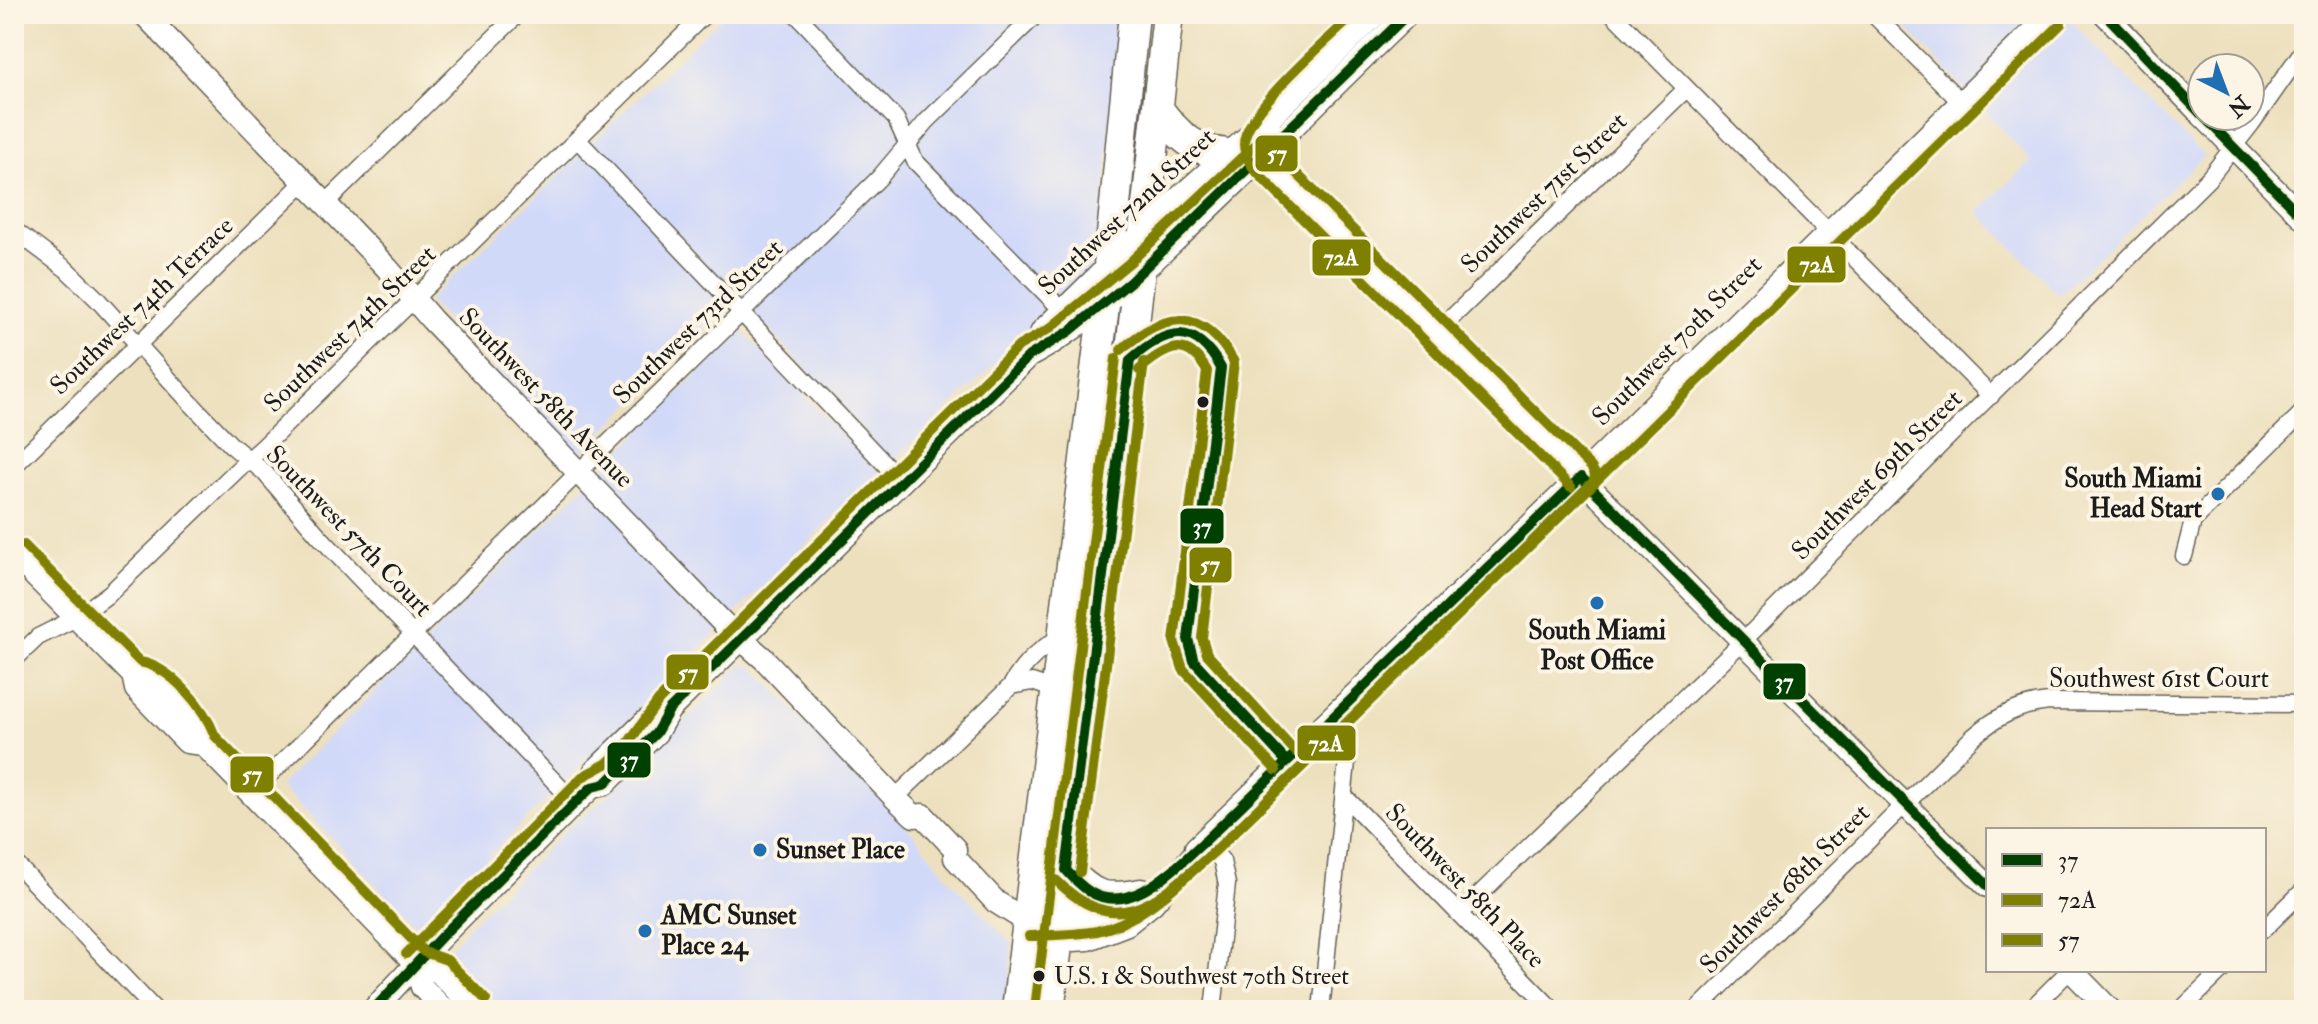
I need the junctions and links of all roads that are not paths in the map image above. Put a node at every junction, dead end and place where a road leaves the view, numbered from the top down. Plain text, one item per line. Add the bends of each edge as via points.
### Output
1 (144, 14) edge
2 (518, 14) edge
3 (705, 14) edge
4 (796, 14) edge
5 (1037, 14) edge
6 (1134, 14) edge
7 (1168, 14) edge
8 (1376, 14) edge
9 (1408, 14) edge
10 (1613, 14) edge
11 (1873, 14) edge
12 (2051, 14) edge
13 (2105, 14) edge
14 (2304, 49) edge
15 (1686, 89) junction
16 (2186, 97) edge
17 (1961, 102) junction
18 (1158, 109) junction
19 (1277, 111) junction
20 (2218, 132) edge
21 (577, 139) junction
22 (909, 143) junction
23 (2233, 148) junction
24 (1228, 154) junction
25 (1263, 157) junction
26 (305, 181) junction
27 (326, 203) junction
28 (2304, 219) edge
29 (14, 230) edge
30 (1144, 232) junction
31 (1827, 232) junction
32 (1109, 265) junction
33 (1138, 274) junction
34 (414, 299) junction
35 (1104, 302) junction
36 (743, 311) junction
37 (1063, 311) junction
38 (1436, 333) junction
39 (137, 342) junction
40 (1029, 356) junction
41 (1991, 396) junction
42 (2304, 411) edge
43 (249, 459) junction
44 (14, 466) edge
45 (579, 473) junction
46 (1581, 477) junction
47 (900, 480) junction
48 (14, 555) edge
49 (2184, 556) dead end
50 (76, 618) junction
51 (414, 634) junction
52 (1063, 636) junction
53 (741, 639) junction
54 (1743, 641) junction
55 (14, 660) edge
56 (1011, 686) junction
57 (1056, 690) junction
58 (2304, 704) edge
59 (2015, 709) joint
60 (1332, 716) junction
61 (250, 794) junction
62 (583, 795) junction
63 (1344, 796) junction
64 (895, 798) junction
65 (1906, 804) junction
66 (1205, 841) junction
67 (14, 862) edge
68 (1066, 870) junction
69 (1986, 884) edge
70 (2304, 890) edge
71 (1141, 894) junction
72 (1459, 914) junction
73 (1028, 922) junction
74 (2266, 927) edge
75 (1059, 931) junction
76 (416, 964) junction
77 (2068, 972) edge
78 (2072, 972) edge
79 (2220, 972) edge
80 (155, 1010) edge
81 (373, 1010) edge
82 (444, 1010) edge
83 (476, 1010) edge
84 (1017, 1010) edge
85 (1049, 1010) edge
86 (1213, 1010) edge
87 (1321, 1010) edge
88 (1553, 1010) edge
89 (1697, 1010) edge
90 (2030, 1010) edge
91 (2110, 1010) edge
92 (2181, 1010) edge

1 - 26 street, Southwest 58th Avenue
2 - 27 street
3 - 21 street, Southwest 74th Street
4 - 22 street via 896,119
5 - 22 street, Southwest 73rd Street
6 - 32 highway
7 - 18 highway
8 - 19 street, Southwest 72nd Street
9 - 25 street, Southwest 72nd Street
10 - 15 street
11 - 17 street
12 - 17 street, Southwest 70th Street
13 - 16 street
14 - 23 street, Southwest 69th Street
15 - 31 street
15 - 38 street, Southwest 71st Street
17 - 31 street, Southwest 70th Street
18 - 24 highway via 1183,139 1210,153
18 - 30 highway
19 - 24 street, Southwest 72nd Street
19 - 25 street via 1260,135
20 - 23 street
21 - 34 street, Southwest 74th Street
21 - 36 street
22 - 36 street, Southwest 73rd Street
22 - 37 street via 915,161
23 - 28 street
23 - 41 street, Southwest 69th Street
24 - 30 street, Southwest 72nd Street
25 - 33 street, Southwest 72nd Street
25 - 38 street
26 - 27 street, Southwest 58th Avenue
26 - 39 street, Southwest 74th Terrace
27 - 34 street, Southwest 58th Avenue
29 - 39 street, Southwest 57th Court via 78,281
30 - 32 street, Southwest 72nd Street
30 - 33 highway
31 - 41 street
31 - 46 street, Southwest 70th Street
32 - 35 highway
32 - 37 street, Southwest 72nd Street
33 - 35 street, Southwest 72nd Street
33 - 68 highway
34 - 43 street, Southwest 74th Street
34 - 45 street, Southwest 58th Avenue
35 - 40 street, Southwest 72nd Street via 1057,341
35 - 52 highway
36 - 45 street, Southwest 73rd Street
36 - 47 street
37 - 40 street, Southwest 72nd Street via 1043,330
38 - 46 street
39 - 43 street, Southwest 57th Court
39 - 44 street, Southwest 74th Terrace
40 - 47 street, Southwest 72nd Street
41 - 54 street, Southwest 69th Street
42 - 49 street via 2193,521
43 - 50 street, Southwest 74th Street via 112,591
43 - 51 street, Southwest 57th Court
45 - 51 street, Southwest 73rd Street
45 - 53 street, Southwest 58th Avenue
46 - 54 street
46 - 60 street, Southwest 70th Street
47 - 53 street, Southwest 72nd Street
48 - 50 street
50 - 55 street, Southwest 74th Street via 38,637
50 - 61 street via 133,675 149,678
51 - 61 street, Southwest 73rd Street
51 - 62 street, Southwest 57th Court
52 - 56 street
52 - 57 highway
53 - 62 street, Southwest 72nd Street via 605,784
53 - 64 street, Southwest 58th Avenue
54 - 65 street
54 - 72 street, Southwest 69th Street
56 - 57 street via 1032,682
56 - 64 street
57 - 73 highway
58 - 59 street, Southwest 61st Court via 2049,702
59 - 65 street, Southwest 68th Street via 1982,729
60 - 63 street via 1346,742
60 - 66 street, Southwest 70th Street
61 - 76 street
62 - 76 street, Southwest 72nd Street
63 - 72 street, Southwest 58th Place
63 - 87 street
64 - 73 street, Southwest 58th Avenue via 945,859 955,858 996,902
65 - 69 street
65 - 89 street, Southwest 68th Street
66 - 71 street, Southwest 70th Street
66 - 75 street, Southwest 70th Street via 1153,903 1127,924 1088,939
66 - 86 street via 1222,861 1227,884
67 - 80 street
68 - 71 highway via 1095,895 1112,899
68 - 75 highway
70 - 74 street
71 - 75 street, Southwest 70th Street
72 - 88 street, Southwest 58th Place
73 - 75 street
73 - 84 highway
75 - 85 highway
76 - 81 street, Southwest 72nd Street
76 - 82 street via 422,987
76 - 83 street via 438,971
77 - 90 street
78 - 91 street
79 - 92 street

